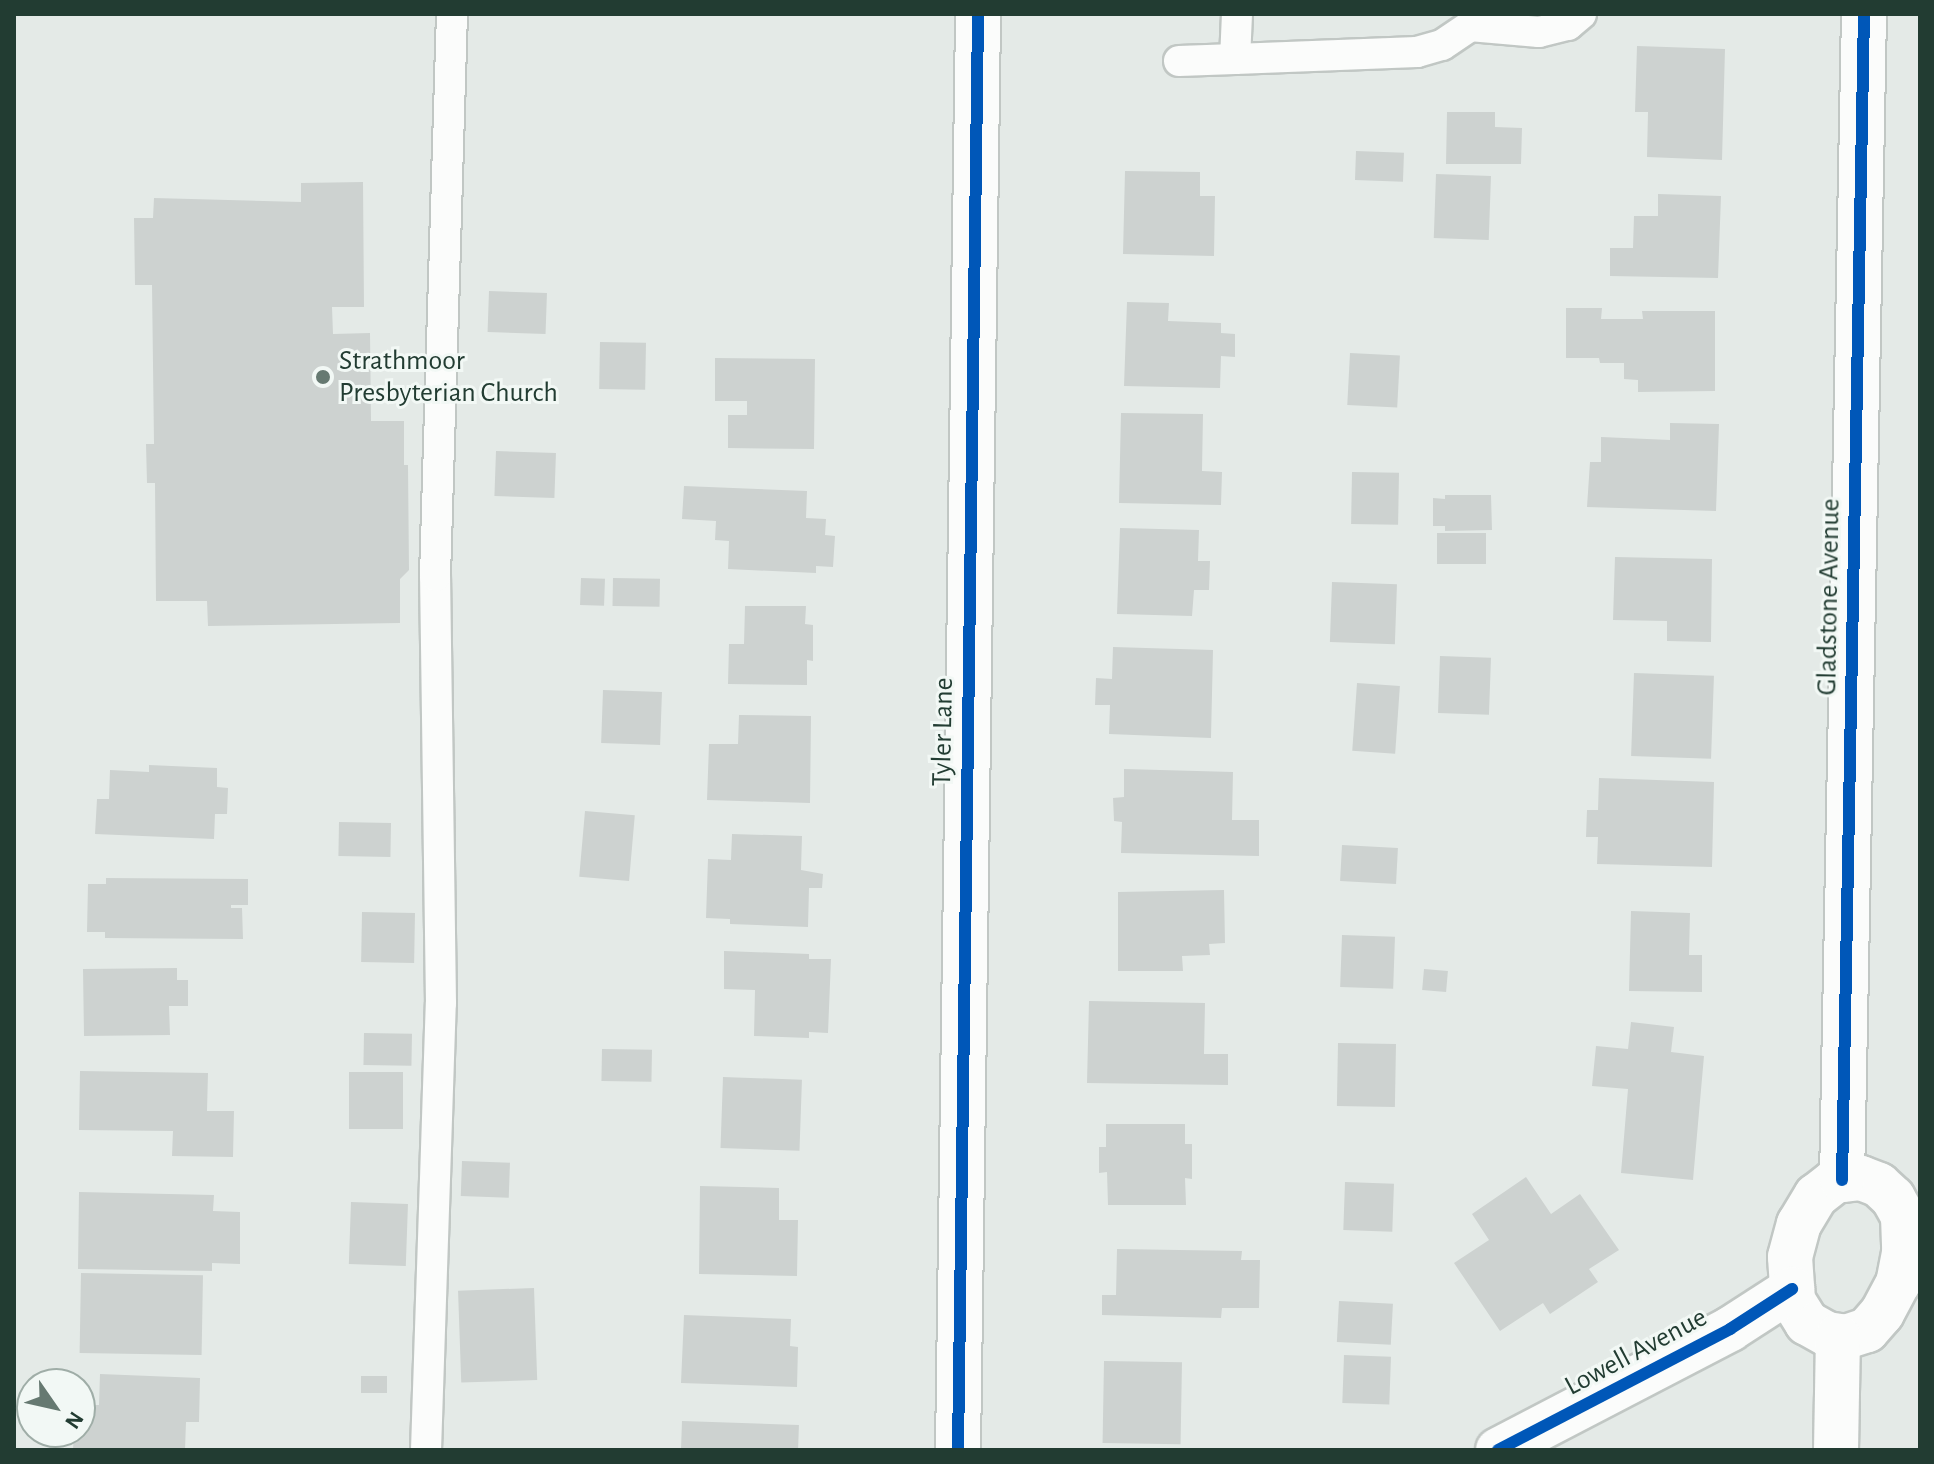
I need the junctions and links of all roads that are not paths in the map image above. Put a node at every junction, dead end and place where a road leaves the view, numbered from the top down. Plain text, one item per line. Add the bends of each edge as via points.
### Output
1 (452, 14) edge
2 (978, 14) edge
3 (1237, 14) edge
4 (1581, 14) edge
5 (1864, 14) edge
6 (1469, 20) edge
7 (1235, 59) junction
8 (1179, 61) dead end
9 (1842, 1180) junction
10 (1911, 1220) edge
11 (1792, 1289) junction
12 (1838, 1336) junction
13 (426, 1450) edge
14 (958, 1450) edge
15 (1498, 1450) edge
16 (1836, 1450) edge

1 - 13 lane via 435,576 441,1003
2 - 14 street, Tyler Lane
3 - 7 lane
4 - 6 lane via 1568,25 1539,32
5 - 9 street, Gladstone Avenue
6 - 7 lane via 1442,45 1417,52
7 - 8 lane
9 - 10 street via 1861,1178 1879,1185
9 - 11 street via 1816,1196 1799,1224 1790,1257
10 - 12 street via 1898,1283 1882,1313 1867,1330
11 - 12 street via 1807,1323
11 - 15 street, Lowell Avenue via 1730,1329
12 - 16 street

